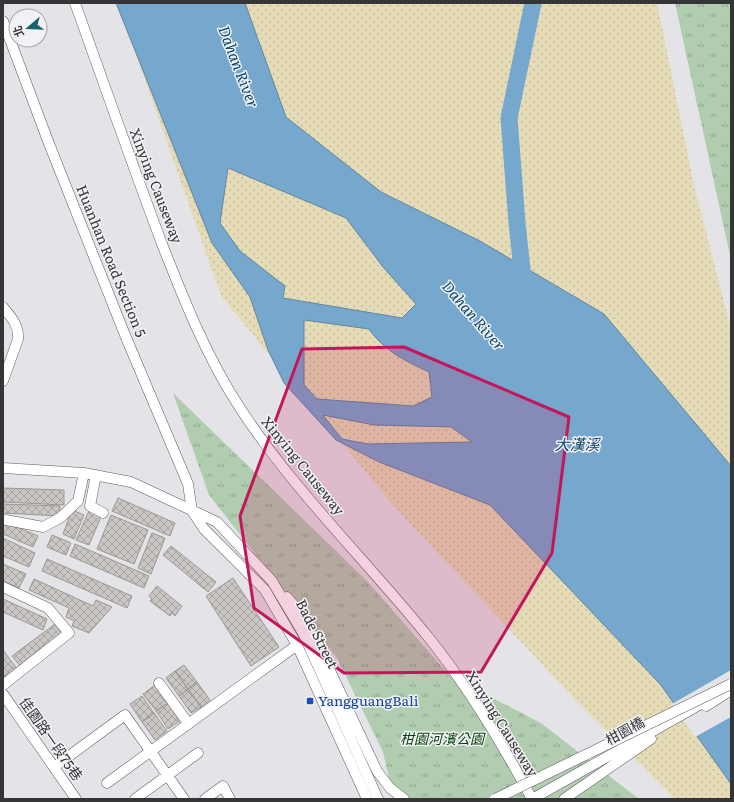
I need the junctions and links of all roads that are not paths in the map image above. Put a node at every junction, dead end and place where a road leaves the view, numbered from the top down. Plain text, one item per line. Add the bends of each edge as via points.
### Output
1 (75, 3) edge
2 (3, 21) edge
3 (3, 306) edge
4 (3, 381) edge
5 (3, 468) edge
6 (84, 473) junction
7 (96, 475) junction
8 (192, 511) junction
9 (103, 513) dead end
10 (6, 520) dead end
11 (272, 581) junction
12 (3, 587) edge
13 (297, 645) junction
14 (159, 683) dead end
15 (731, 684) edge
16 (3, 685) edge
17 (731, 689) edge
18 (3, 694) edge
19 (188, 723) junction
20 (149, 750) junction
21 (198, 753) dead end
22 (54, 767) junction
23 (167, 776) junction
24 (107, 783) dead end
25 (76, 799) edge
26 (135, 799) edge
27 (184, 799) edge
28 (205, 799) edge
29 (230, 799) edge
30 (367, 799) edge
31 (378, 799) edge
32 (404, 799) edge
33 (495, 799) edge
34 (532, 799) edge
35 (564, 799) edge

1 - 34 street, Xinying Causeway via 120,132 179,286 212,358 238,406 267,448 430,639 477,704
2 - 8 street, Huanhan Road Section 5 via 48,141 188,484
3 - 4 street via 15,322 18,332 18,339
5 - 6 street, Bade Street
6 - 7 street, Bade Street
6 - 10 street via 78,501 60,518 43,527
7 - 8 street, Bade Street via 131,482
7 - 9 street via 90,506
8 - 11 street, Bade Street via 217,522
8 - 13 street, Bade Street via 204,529 265,590
11 - 31 street, Bade Street via 303,633
11 - 32 street via 298,610 318,645 377,771 390,788
12 - 16 street via 48,608 69,633
13 - 19 street
13 - 30 street, Bade Street
14 - 19 street
15 - 33 street, bridge
17 - 34 street, 柑園橋
17 - 35 street via 642,745
18 - 22 street, 佳園路一段75巷
19 - 20 street
20 - 22 street via 125,715
20 - 23 street
20 - 24 street
21 - 23 street
22 - 25 street, 佳園路一段75巷
23 - 26 street
23 - 27 street
28 - 29 street via 223,786

